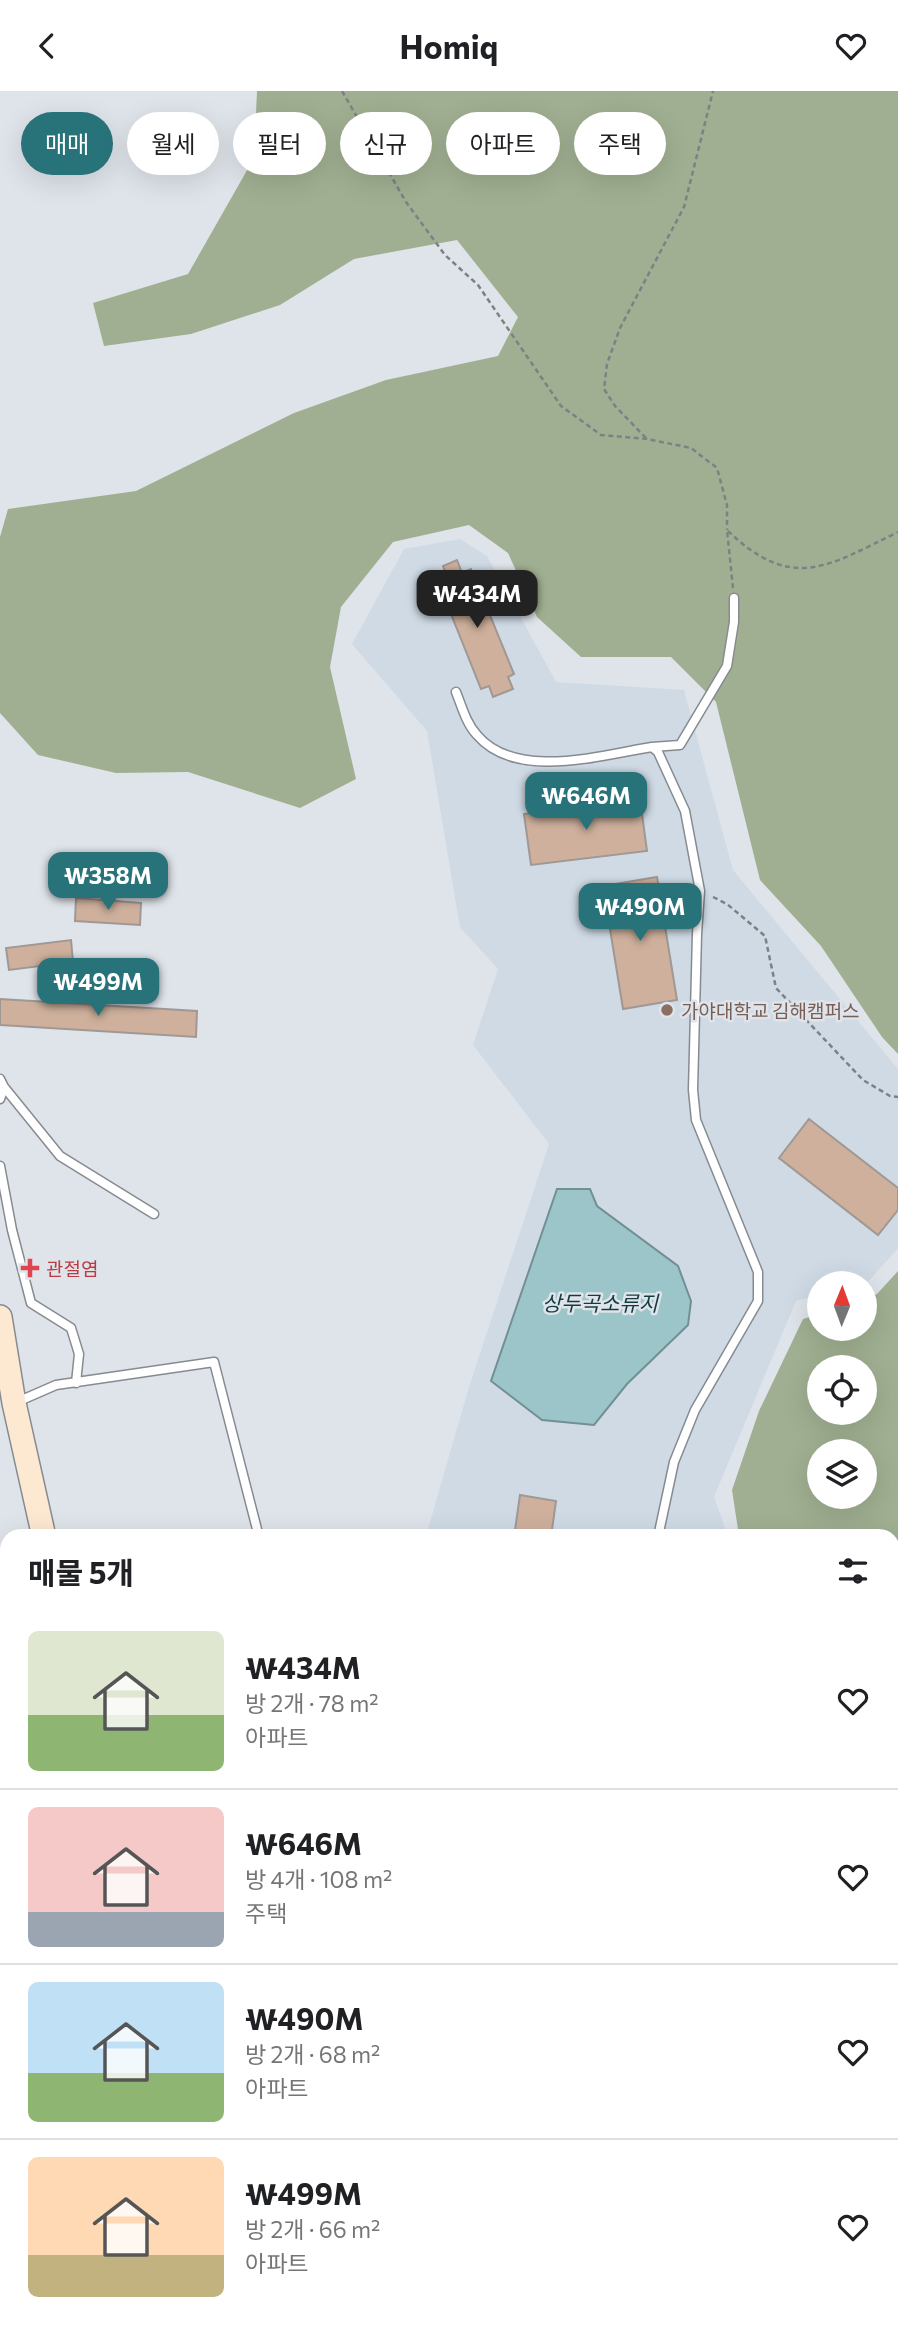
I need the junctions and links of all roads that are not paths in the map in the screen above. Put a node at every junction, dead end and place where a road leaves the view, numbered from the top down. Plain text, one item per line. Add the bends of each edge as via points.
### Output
1 (734, 598) road end
2 (456, 692) dead end
3 (652, 747) junction
4 (2, 1083) edge
5 (0, 1099) edge
6 (0, 1167) edge
7 (154, 1214) dead end
8 (0, 1317) edge
9 (76, 1383) junction
10 (14, 1403) junction
11 (42, 1529) edge
12 (257, 1529) edge
13 (660, 1529) edge

1 - 3 lane via 727,666 680,745
2 - 3 lane via 478,736 492,748 527,762
3 - 13 lane via 685,811 700,891 693,1077 696,1120 758,1272 758,1301 690,1423 674,1462
4 - 5 lane
4 - 7 lane via 60,1156
6 - 9 lane via 31,1303 71,1328 79,1354
8 - 10 street
9 - 10 lane via 56,1385
9 - 12 lane via 214,1362
10 - 11 street

